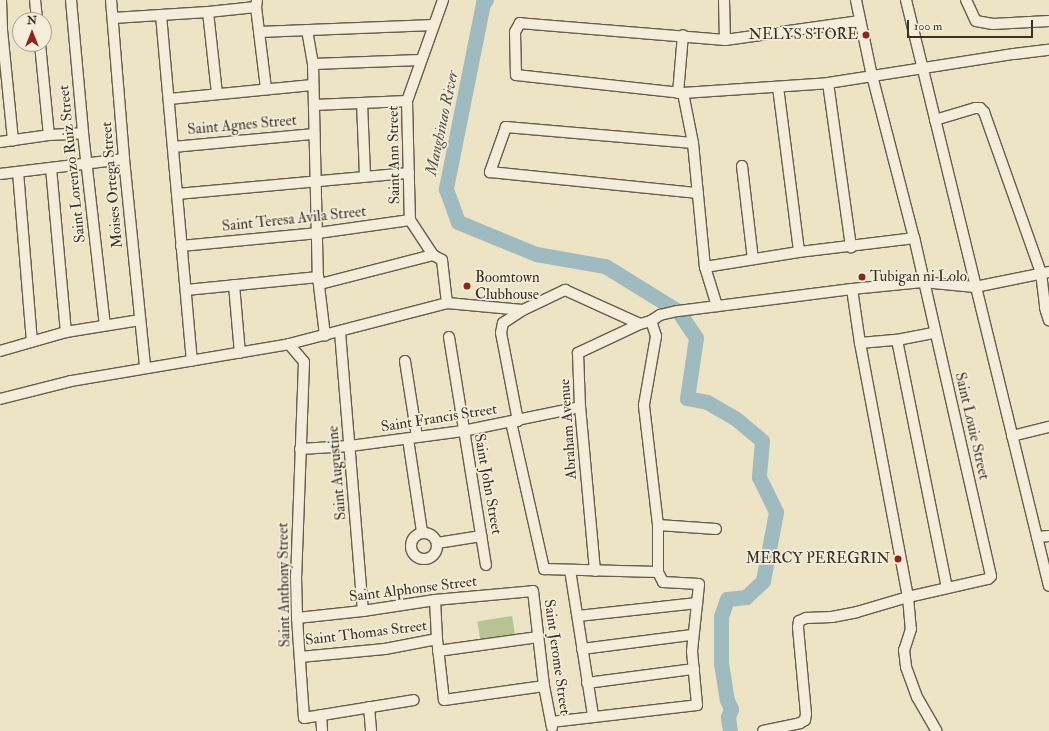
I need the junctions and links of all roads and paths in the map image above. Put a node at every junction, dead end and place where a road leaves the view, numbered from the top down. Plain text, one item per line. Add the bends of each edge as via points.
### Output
1 (1, 0) edge
2 (35, 0) edge
3 (71, 0) edge
4 (111, 0) edge
5 (443, 0) edge
6 (724, 0) edge
7 (856, 0) edge
8 (906, 0) edge
9 (966, 0) edge
10 (256, 3) edge
11 (36, 12) edge
12 (208, 12) junction
13 (161, 15) junction
14 (113, 18) junction
15 (860, 21) junction
16 (1049, 21) edge
17 (434, 25) junction
18 (1, 30) edge
19 (307, 30) junction
20 (259, 32) junction
21 (683, 36) junction
22 (724, 40) junction
23 (1049, 50) edge
24 (41, 52) edge
25 (420, 60) junction
26 (312, 64) junction
27 (3, 65) edge
28 (923, 68) junction
29 (872, 76) junction
30 (828, 83) junction
31 (312, 85) junction
32 (778, 87) junction
33 (266, 90) junction
34 (680, 93) junction
35 (217, 94) junction
36 (168, 99) junction
37 (4, 100) edge
38 (407, 102) junction
39 (362, 103) junction
40 (314, 104) junction
41 (935, 120) junction
42 (83, 132) junction
43 (314, 134) junction
44 (49, 135) junction
45 (13, 140) junction
46 (0, 142) edge
47 (693, 143) junction
48 (173, 147) junction
49 (124, 159) junction
50 (87, 163) junction
51 (742, 166) dead end
52 (52, 168) junction
53 (18, 172) junction
54 (409, 173) junction
55 (0, 174) edge
56 (365, 176) junction
57 (317, 181) junction
58 (698, 193) junction
59 (177, 194) junction
60 (410, 220) junction
61 (318, 233) junction
62 (914, 238) junction
63 (181, 246) junction
64 (851, 247) junction
65 (799, 252) junction
66 (433, 255) junction
67 (753, 259) junction
68 (705, 268) junction
69 (1045, 273) edge
70 (319, 280) junction
71 (923, 282) junction
72 (234, 285) junction
73 (976, 287) junction
74 (852, 289) junction
75 (186, 290) junction
76 (447, 303) junction
77 (717, 306) junction
78 (522, 310) junction
79 (140, 320) junction
80 (1049, 320) edge
81 (651, 321) junction
82 (640, 324) junction
83 (105, 325) junction
84 (66, 332) junction
85 (340, 332) junction
86 (934, 333) junction
87 (324, 336) junction
88 (449, 337) dead end
89 (897, 340) junction
90 (32, 341) junction
91 (289, 344) junction
92 (860, 344) junction
93 (0, 351) edge
94 (240, 353) junction
95 (192, 361) junction
96 (406, 361) dead end
97 (145, 367) junction
98 (0, 399) edge
99 (580, 407) junction
100 (514, 421) junction
101 (1049, 427) edge
102 (463, 431) junction
103 (1012, 436) junction
104 (413, 438) junction
105 (350, 446) junction
106 (300, 449) junction
107 (658, 525) junction
108 (716, 529) dead end
109 (422, 532) junction
110 (481, 536) junction
111 (1049, 536) edge
112 (1037, 538) junction
113 (437, 543) junction
114 (486, 566) dead end
115 (570, 570) junction
116 (595, 571) junction
117 (658, 572) junction
118 (1049, 586) edge
119 (947, 588) junction
120 (533, 591) joint
121 (908, 597) junction
122 (435, 600) junction
123 (697, 603) junction
124 (363, 611) junction
125 (578, 616) junction
126 (297, 618) junction
127 (692, 635) junction
128 (538, 637) junction
129 (437, 639) junction
130 (582, 649) junction
131 (438, 651) junction
132 (300, 657) junction
133 (694, 669) junction
134 (587, 683) junction
135 (544, 686) junction
136 (414, 700) dead end
137 (369, 707) junction
138 (321, 715) junction
139 (593, 716) junction
140 (322, 731) edge
141 (371, 731) edge
142 (763, 731) edge
143 (937, 731) edge

1 - 18 street
2 - 11 street
3 - 42 street, Saint Lorenzo Ruiz Street
4 - 14 street, Moises Ortega Street
5 - 17 street, Saint Ann Street
6 - 22 street
7 - 15 street, Saint Louie Street
8 - 28 street
9 - 16 street via 976,21 993,24
10 - 12 street
10 - 20 street
12 - 13 street
12 - 35 street
13 - 14 street
13 - 36 street
14 - 49 street, Moises Ortega Street
15 - 22 street
15 - 29 street, Saint Louie Street
17 - 19 street
17 - 25 street, Saint Ann Street
18 - 27 street
19 - 20 street
19 - 26 street
20 - 33 street
21 - 22 street
21 - 34 street
21 - 34 street via 520,23 515,32 516,75
23 - 28 street
24 - 44 street
25 - 26 street
25 - 38 street, Saint Ann Street
26 - 31 street
27 - 37 street
28 - 29 street
28 - 41 street
29 - 30 street
29 - 62 street, Saint Louie Street
30 - 32 street
30 - 64 street
31 - 33 street
31 - 40 street
32 - 34 street
32 - 65 street
33 - 35 street
34 - 47 street
35 - 36 street
36 - 48 street
37 - 45 street
38 - 39 street
38 - 54 street, Saint Ann Street
39 - 40 street
39 - 56 street
40 - 43 street
41 - 69 street via 974,108 980,108 984,112
41 - 73 street
42 - 44 street
42 - 50 street, Saint Lorenzo Ruiz Street
43 - 48 street, Saint Agnes Street
43 - 57 street
44 - 45 street
45 - 46 street
47 - 58 street
47 - 58 street via 506,127 490,172
48 - 59 street
49 - 50 street
49 - 79 street, Moises Ortega Street
50 - 52 street
50 - 83 street, Saint Lorenzo Ruiz Street
51 - 67 street
52 - 53 street
52 - 84 street
53 - 55 street
53 - 90 street
54 - 56 street
54 - 60 street, Saint Ann Street
56 - 57 street
57 - 59 street
57 - 61 street
58 - 68 street
59 - 63 street
60 - 61 street, Saint Teresa Avila Street
60 - 66 street, Saint Ann Street
61 - 63 street, Saint Teresa Avila Street
61 - 70 street
62 - 64 street
62 - 71 street, Saint Louie Street
63 - 75 street
64 - 65 street
65 - 67 street
66 - 70 street
66 - 76 street, Saint Ann Street via 442,260
67 - 68 street
68 - 77 street
69 - 73 street
69 - 80 street via 1045,308
70 - 72 street
70 - 87 street
71 - 73 street
71 - 74 street
71 - 86 street, Saint Louie Street
72 - 75 street
72 - 94 street
73 - 103 street
74 - 77 street
74 - 92 street
75 - 95 street
76 - 78 street
76 - 85 street
77 - 81 street via 660,314
78 - 82 street via 565,290
78 - 100 street via 503,323 501,333
79 - 83 street
79 - 97 street, Moises Ortega Street
81 - 82 street
81 - 107 street via 656,336 644,405
82 - 99 street, Abraham Avenue via 578,353
83 - 84 street
84 - 90 street
85 - 87 street
85 - 105 street, Saint Augustine
86 - 89 street
86 - 119 street, Saint Louie Street via 991,576 988,579
87 - 91 street
88 - 102 street, Saint John Street
89 - 92 street
89 - 119 street
90 - 93 street
91 - 94 street
91 - 106 street, Saint Anthony Street via 304,362
92 - 121 street
94 - 95 street
95 - 97 street
96 - 104 street
97 - 98 street via 72,381
99 - 100 street, Saint Francis Street
99 - 116 street, Abraham Avenue
100 - 102 street, Saint Francis Street
100 - 115 street via 544,569
101 - 103 street
102 - 104 street, Saint Francis Street
102 - 110 street, Saint John Street
103 - 112 street
104 - 105 street, Saint Francis Street
104 - 109 street
105 - 106 street, Saint Francis Street
105 - 124 street, Saint Augustine
106 - 126 street, Saint Anthony Street
107 - 108 street
107 - 117 street
109 - 113 street via 432,535
109 - 113 street via 411,542 410,548 416,557 431,557 437,549
110 - 113 street
110 - 114 street, Saint John Street
111 - 112 street
112 - 118 street
115 - 116 street
115 - 125 street
116 - 117 street
117 - 123 street via 663,582 699,584
119 - 121 street
120 - 122 street, Saint Alphonse Street
120 - 128 street, Saint Jerome Street
121 - 142 street via 856,612 832,617 806,618 800,621 798,627 805,720
121 - 143 street via 911,629 904,650 906,667 917,697
122 - 124 street, Saint Alphonse Street
122 - 129 street
123 - 125 street
123 - 127 street
124 - 126 street, Saint Alphonse Street
125 - 130 street
126 - 132 street, Saint Anthony Street
127 - 130 street
127 - 133 street
128 - 131 street
128 - 135 street, Saint Jerome Street
129 - 131 street
129 - 132 street, Saint Thomas Street via 385,649
130 - 134 street
131 - 135 street via 444,700
132 - 138 street, Saint Anthony Street via 304,718
133 - 134 street
133 - 139 street via 697,705
134 - 139 street
135 - 139 street, Saint Jerome Street via 551,724
136 - 137 street, Saint Anthony Street
137 - 138 street, Saint Anthony Street
137 - 141 street
138 - 140 street

